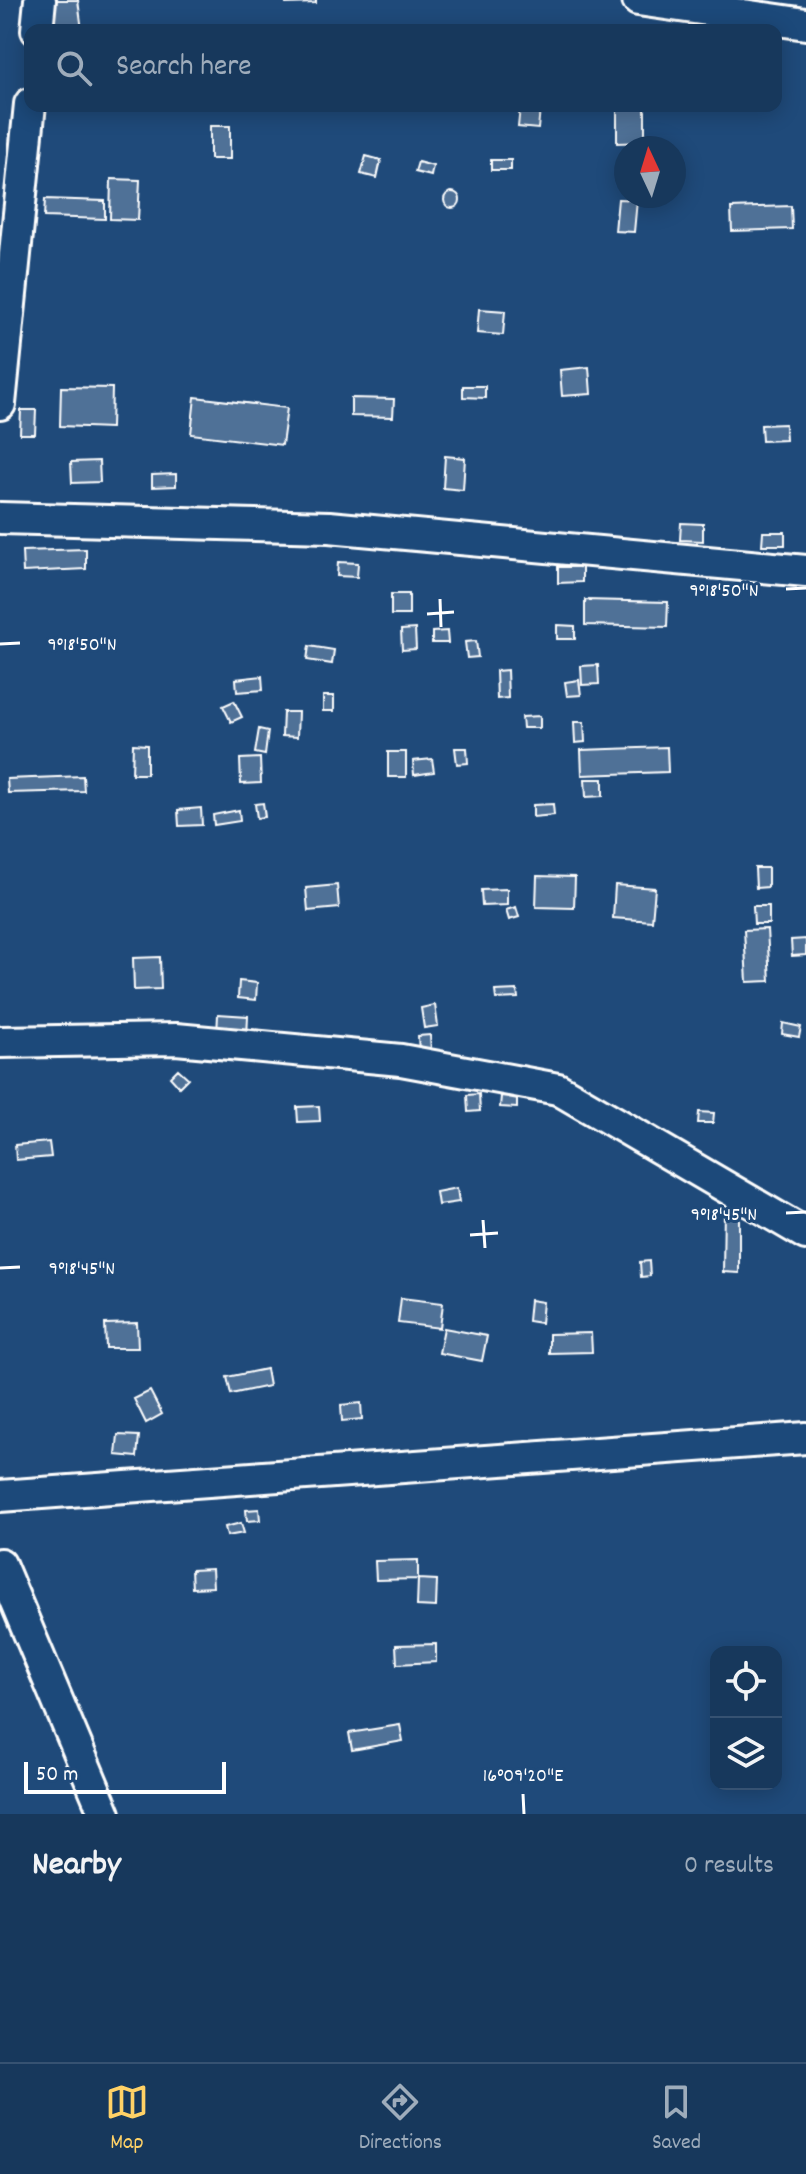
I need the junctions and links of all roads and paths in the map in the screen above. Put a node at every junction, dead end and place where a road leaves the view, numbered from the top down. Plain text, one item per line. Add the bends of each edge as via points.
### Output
1 (40, 0) edge
2 (638, 0) edge
3 (38, 24) edge
4 (806, 24) edge
5 (29, 112) edge
6 (0, 404) edge
7 (0, 518) edge
8 (806, 571) edge
9 (0, 1042) edge
10 (806, 1234) edge
11 (806, 1438) edge
12 (0, 1496) edge
13 (0, 1564) edge
14 (105, 1814) edge

1 - 3 street
2 - 4 street
5 - 6 street
7 - 8 street via 329,527
9 - 10 street via 176,1039 401,1060 558,1089
11 - 12 street
13 - 14 street

